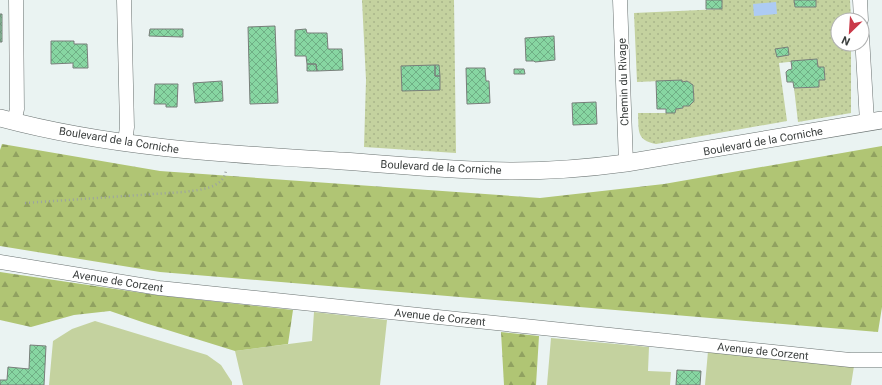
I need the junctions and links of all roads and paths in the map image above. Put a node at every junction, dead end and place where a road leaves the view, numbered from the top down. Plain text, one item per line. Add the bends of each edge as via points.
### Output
1 (16, 0) edge
2 (124, 0) edge
3 (620, 0) edge
4 (860, 0) edge
5 (861, 12) edge
6 (864, 52) edge
7 (7, 120) edge
8 (875, 121) edge
9 (126, 142) junction
10 (228, 154) junction
11 (626, 163) junction
12 (25, 203) dead end
13 (0, 262) edge
14 (882, 360) edge

1 - 7 street via 17,109
2 - 9 street
3 - 11 street, Chemin du Rivage
4 - 5 street
6 - 8 street
7 - 9 street, Boulevard de la Corniche
8 - 11 street, Boulevard de la Corniche
9 - 10 street, Boulevard de la Corniche
10 - 11 street, Boulevard de la Corniche via 512,171 592,168
10 - 12 path via 226,175 221,182 207,189
13 - 14 street, Avenue de Corzent via 159,288 850,360

